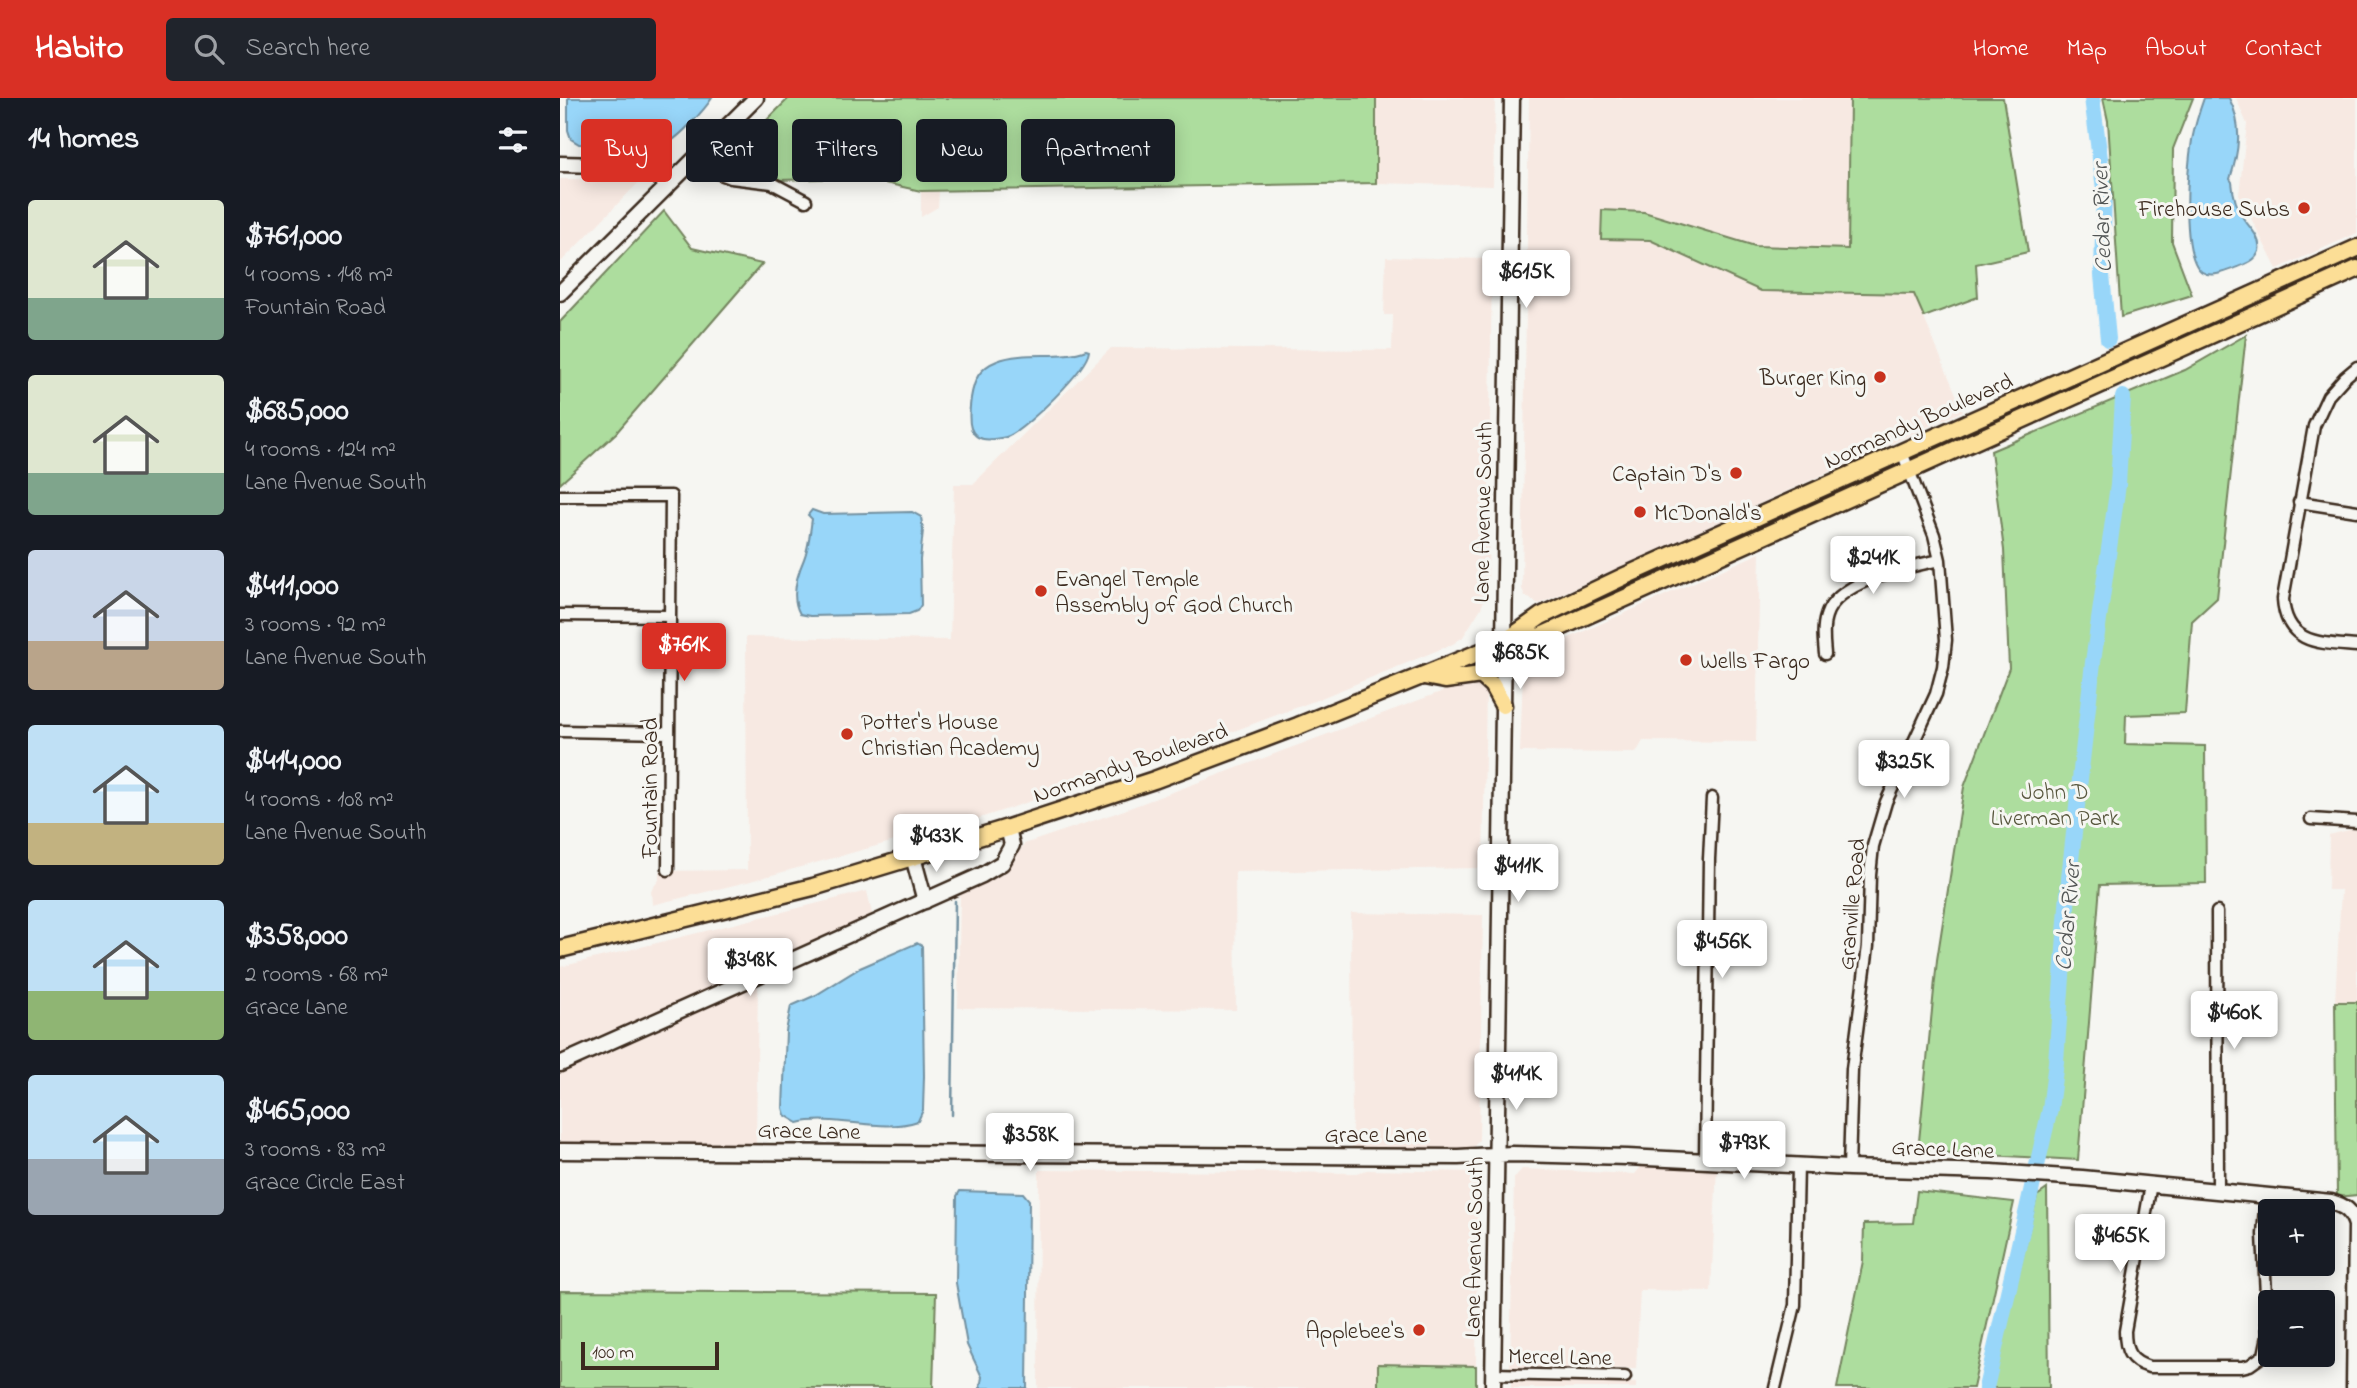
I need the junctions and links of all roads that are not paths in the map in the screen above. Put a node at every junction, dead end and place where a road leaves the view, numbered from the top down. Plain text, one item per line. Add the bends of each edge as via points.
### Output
1 (756, 98) edge
2 (1512, 98) edge
3 (735, 119) edge
4 (560, 164) edge
5 (686, 168) edge
6 (764, 182) edge
7 (668, 186) junction
8 (806, 201) dead end
9 (2357, 248) edge
10 (2357, 270) edge
11 (560, 293) edge
12 (2357, 367) edge
13 (2053, 385) junction
14 (1988, 435) junction
15 (1902, 452) junction
16 (1909, 470) junction
17 (560, 496) edge
18 (2300, 502) junction
19 (2357, 511) edge
20 (1940, 560) junction
21 (560, 615) edge
22 (669, 616) junction
23 (1503, 643) junction
24 (2357, 646) edge
25 (1825, 654) dead end
26 (1424, 676) junction
27 (1503, 705) junction
28 (560, 732) edge
29 (668, 733) junction
30 (1712, 798) dead end
31 (2311, 819) dead end
32 (2357, 822) edge
33 (1008, 828) junction
34 (913, 858) junction
35 (668, 870) dead end
36 (926, 901) junction
37 (2217, 912) dead end
38 (560, 949) edge
39 (560, 1064) edge
40 (560, 1151) edge
41 (1497, 1155) junction
42 (1705, 1161) junction
43 (1798, 1165) junction
44 (1849, 1168) junction
45 (2151, 1184) junction
46 (2218, 1191) junction
47 (2266, 1195) junction
48 (1625, 1377) dead end
49 (1493, 1381) edge
50 (1775, 1388) edge
51 (2354, 1388) edge

1 - 3 street
2 - 23 street, Lane Avenue South
4 - 7 street via 639,166
5 - 7 street
6 - 8 street
7 - 11 street
9 - 13 main road, Normandy Boulevard
10 - 14 main road, Normandy Boulevard
12 - 18 street via 2335,387 2320,410
13 - 14 main road via 2045,400 1992,426
13 - 15 main road, Normandy Boulevard
14 - 16 main road, Normandy Boulevard
15 - 16 street, Granville Road
15 - 23 main road, Normandy Boulevard via 1541,616
16 - 20 street, Granville Road
16 - 23 main road, Normandy Boulevard via 1541,636
17 - 22 street, Fountain Road via 671,496
18 - 19 street
18 - 24 street via 2284,611 2294,630 2308,640
20 - 25 street via 1894,570 1845,592 1826,615
20 - 44 street, Granville Road via 1946,640 1943,667 1936,694 1886,803 1873,846 1868,946 1852,1069
21 - 22 street
22 - 29 street, Fountain Road
23 - 26 main road, Normandy Boulevard
23 - 27 street, Lane Avenue South
26 - 27 main road via 1445,680 1481,675
26 - 33 main road, Normandy Boulevard via 1204,761
27 - 41 street, Lane Avenue South
28 - 29 street
29 - 35 street, Fountain Road
30 - 42 street
31 - 32 street
33 - 34 main road, Normandy Boulevard
33 - 36 street via 1012,845 1002,863
34 - 36 street
34 - 38 main road, Normandy Boulevard
36 - 39 street
37 - 46 street
40 - 41 street, Grace Lane
41 - 42 street, Grace Lane
41 - 49 street, Lane Avenue South
42 - 43 street, Grace Lane
43 - 44 street, Grace Lane
43 - 50 street via 1795,1305
44 - 45 street, Grace Lane via 1991,1172
45 - 46 street, Grace Lane
45 - 47 street via 2125,1331 2130,1357 2149,1367 2242,1367 2264,1355 2268,1336 2263,1234
46 - 47 street, Grace Lane
47 - 51 street, Grace Lane via 2331,1202 2352,1215 2356,1225
48 - 49 street, Mercel Lane

